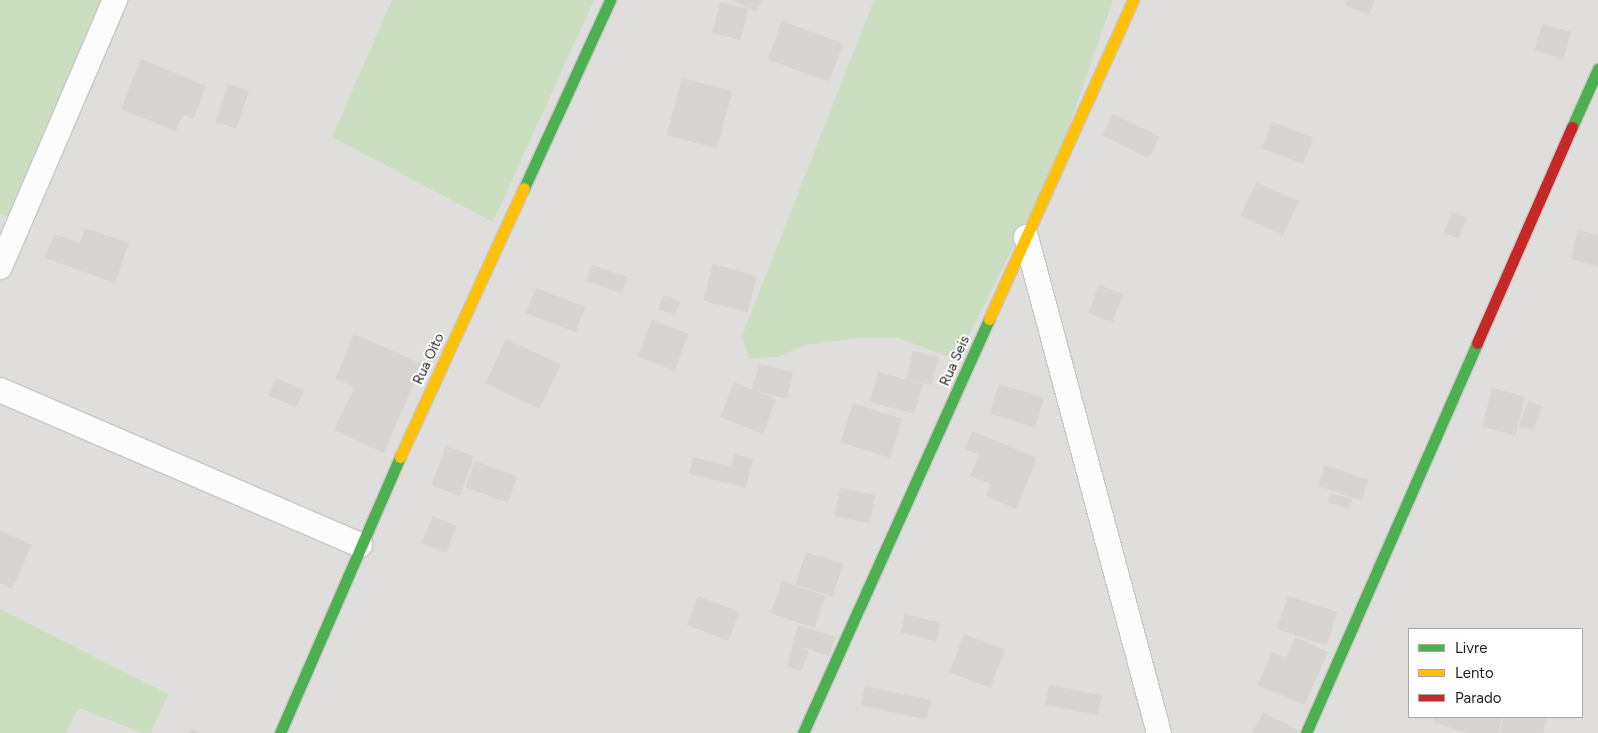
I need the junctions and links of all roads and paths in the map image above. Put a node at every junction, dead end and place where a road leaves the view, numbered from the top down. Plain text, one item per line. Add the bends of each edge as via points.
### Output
1 (115, 0) edge
2 (610, 0) edge
3 (1133, 0) edge
4 (1598, 69) edge
5 (1026, 238) junction
6 (0, 267) edge
7 (0, 390) edge
8 (360, 545) junction
9 (280, 733) edge
10 (803, 733) edge
11 (1159, 733) edge
12 (1306, 733) edge

1 - 6 street
2 - 8 street, Rua Oito
3 - 5 street, Rua Seis
4 - 12 street
5 - 10 street, Rua Seis
5 - 11 street
7 - 8 street
8 - 9 street, Rua Oito

